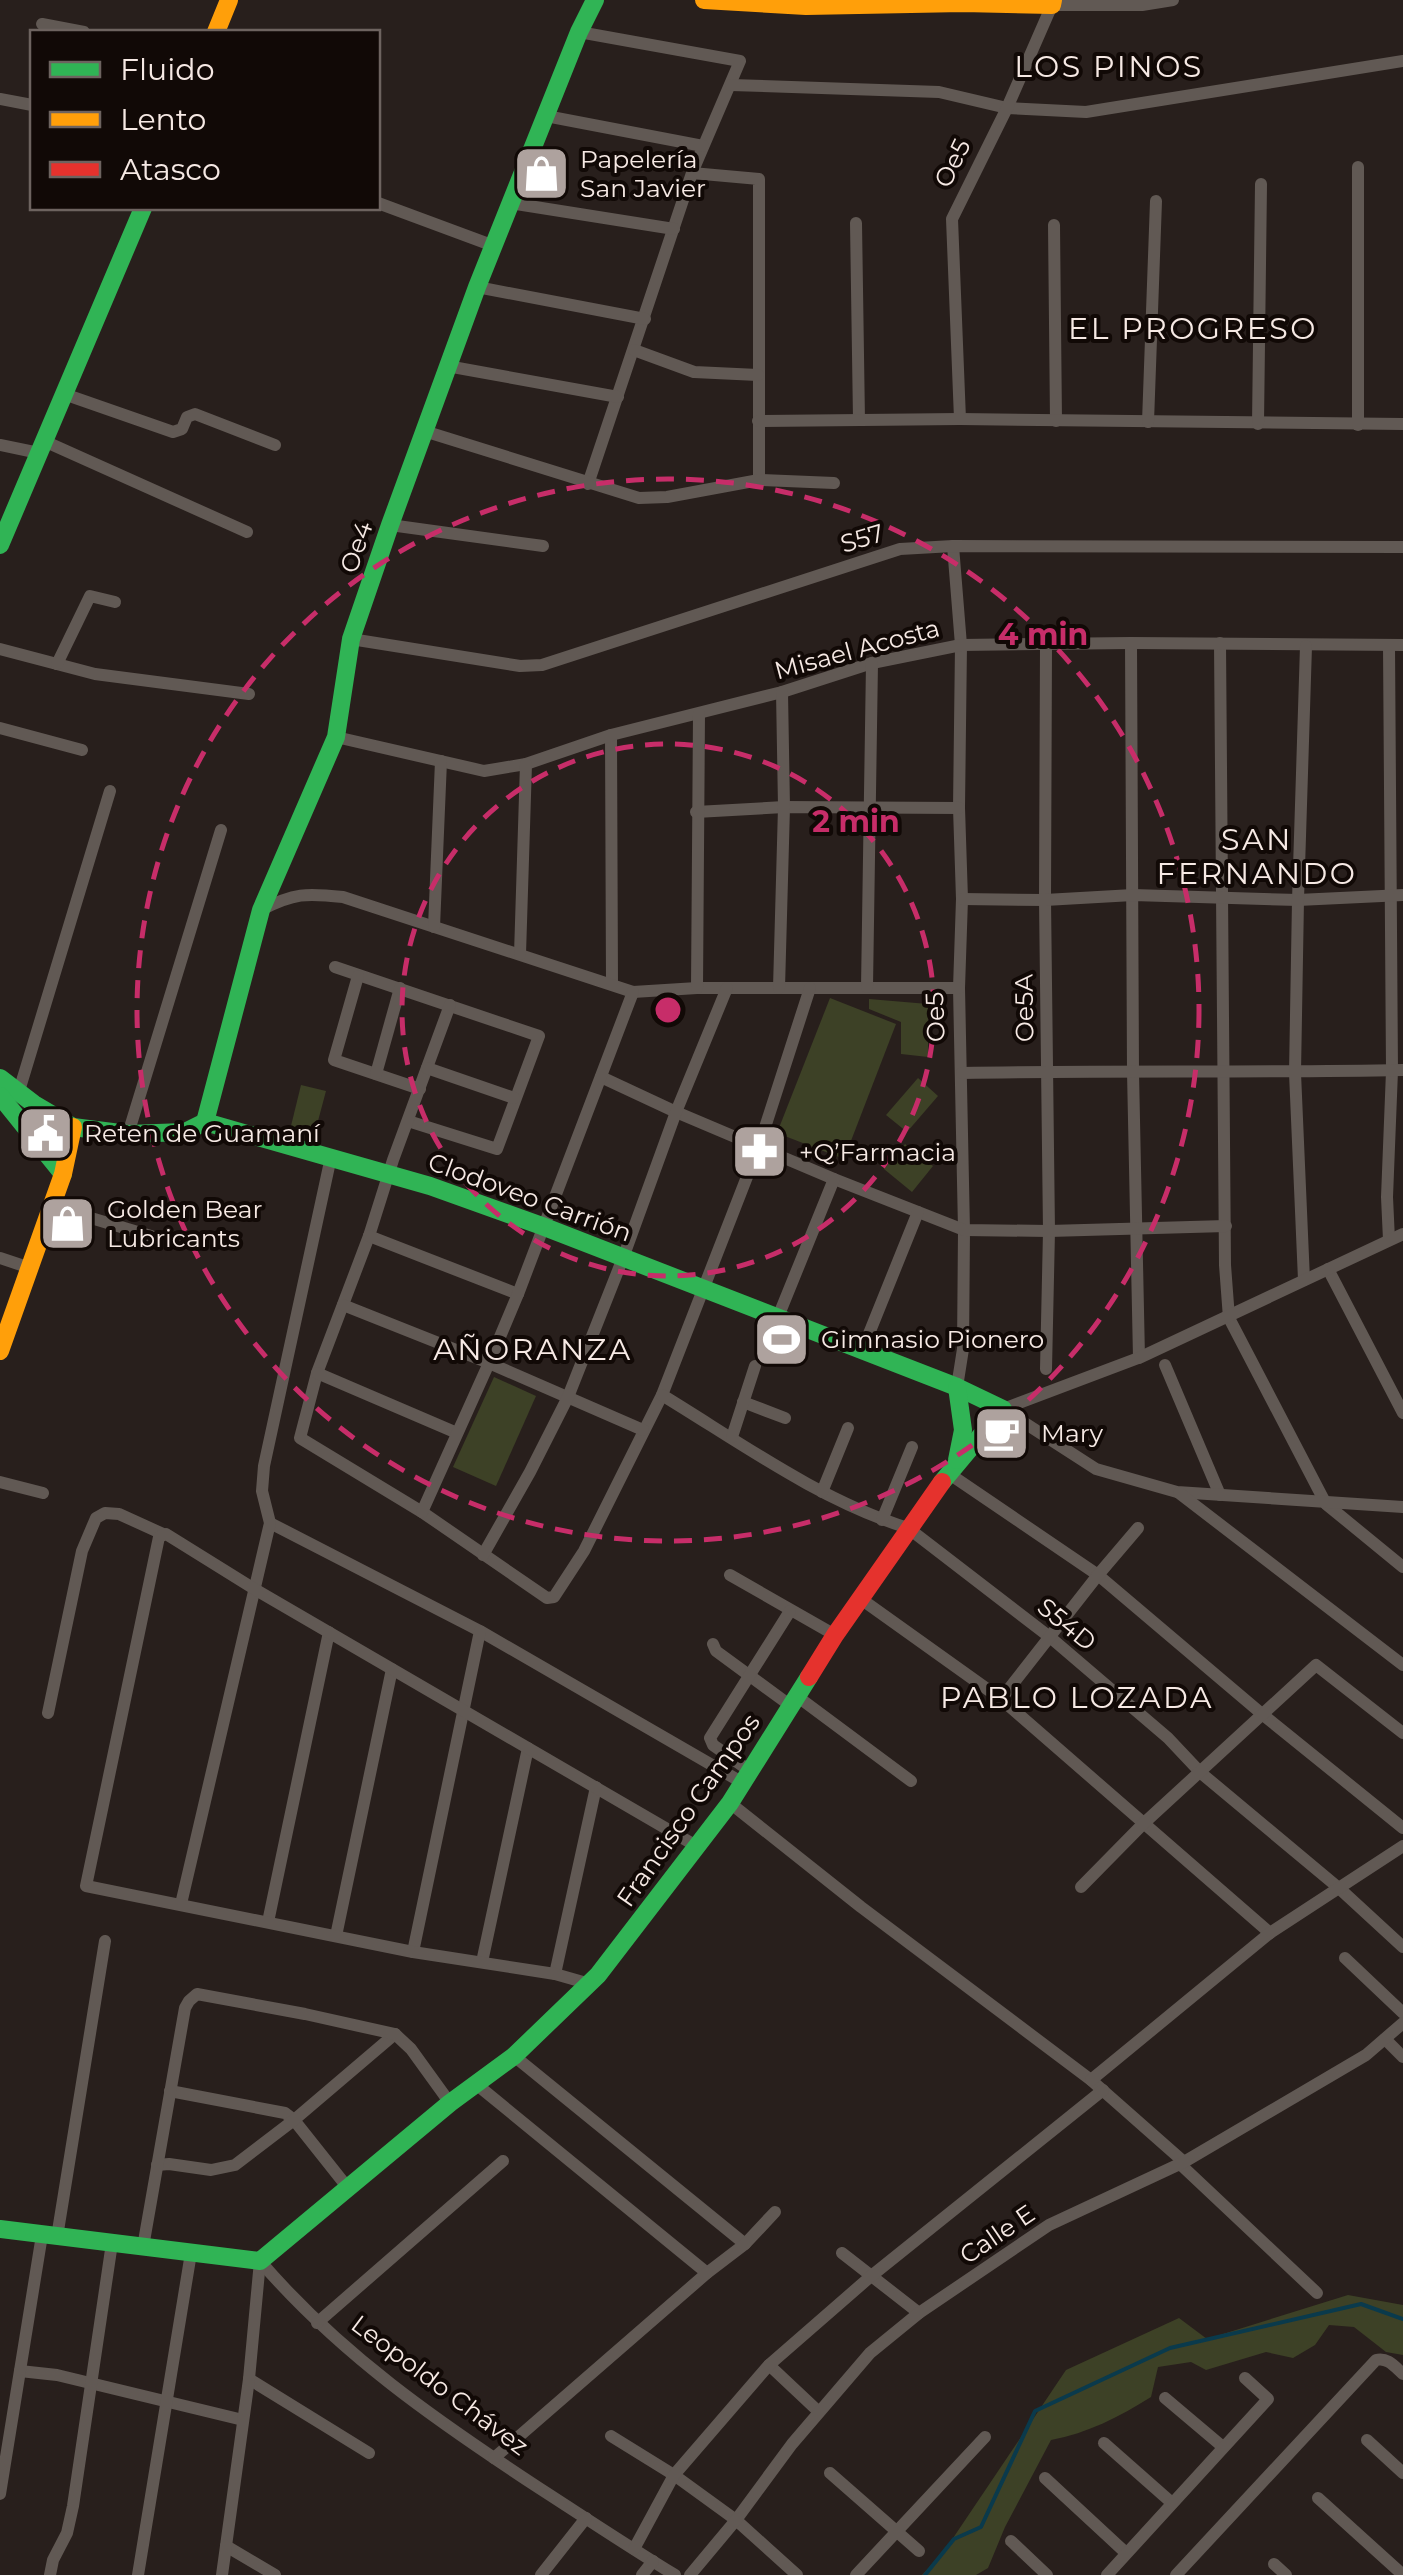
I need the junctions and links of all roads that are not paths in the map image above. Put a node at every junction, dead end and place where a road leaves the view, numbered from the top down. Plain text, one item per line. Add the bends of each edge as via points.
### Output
1 (229, 0) edge
2 (595, 0) edge
3 (704, 0) edge
4 (1173, 0) edge
5 (1053, 2) edge
6 (1143, 3) edge
7 (42, 24) dead end
8 (74, 30) edge
9 (217, 30) edge
10 (579, 32) junction
11 (1403, 62) edge
12 (731, 84) junction
13 (1, 103) edge
14 (30, 105) edge
15 (1006, 108) junction
16 (546, 116) junction
17 (703, 146) junction
18 (1358, 167) dead end
19 (692, 173) junction
20 (1261, 184) dead end
21 (1156, 201) dead end
22 (510, 203) junction
23 (380, 204) edge
24 (142, 210) edge
25 (856, 222) dead end
26 (1054, 224) dead end
27 (674, 228) junction
28 (494, 246) junction
29 (477, 287) junction
30 (645, 319) junction
31 (634, 350) junction
32 (447, 366) junction
33 (758, 376) junction
34 (64, 394) junction
35 (618, 397) junction
36 (960, 419) junction
37 (859, 420) junction
38 (758, 421) junction
39 (1056, 421) junction
40 (1148, 422) junction
41 (1258, 424) junction
42 (1403, 424) edge
43 (1358, 425) junction
44 (424, 432) junction
45 (275, 445) dead end
46 (0, 446) edge
47 (41, 447) junction
48 (758, 480) junction
49 (834, 482) dead end
50 (588, 484) junction
51 (390, 525) junction
52 (247, 532) dead end
53 (1, 540) edge
54 (542, 546) dead end
55 (954, 546) junction
56 (1403, 547) edge
57 (115, 602) dead end
58 (352, 639) junction
59 (1131, 643) junction
60 (1220, 643) junction
61 (961, 645) junction
62 (1046, 645) junction
63 (1306, 646) junction
64 (1396, 646) edge
65 (0, 650) edge
66 (872, 663) junction
67 (57, 664) junction
68 (782, 692) junction
69 (248, 694) dead end
70 (698, 714) junction
71 (0, 728) edge
72 (611, 736) junction
73 (336, 737) junction
74 (82, 750) dead end
75 (440, 761) junction
76 (526, 764) junction
77 (110, 791) dead end
78 (784, 807) junction
79 (869, 807) junction
80 (959, 808) junction
81 (696, 812) junction
82 (221, 830) dead end
83 (1133, 895) junction
84 (1396, 895) edge
85 (1223, 896) junction
86 (962, 900) junction
87 (1045, 900) junction
88 (1298, 900) junction
89 (261, 910) junction
90 (434, 926) junction
91 (520, 954) junction
92 (335, 967) dead end
93 (358, 976) junction
94 (612, 984) junction
95 (867, 987) junction
96 (400, 988) junction
97 (696, 988) junction
98 (728, 988) junction
99 (779, 988) junction
100 (810, 988) junction
101 (959, 988) junction
102 (632, 992) junction
103 (450, 1005) junction
104 (427, 1068) junction
105 (1223, 1070) junction
106 (1047, 1071) junction
107 (1397, 1071) edge
108 (962, 1072) junction
109 (1133, 1072) junction
110 (1295, 1073) junction
111 (376, 1074) junction
112 (601, 1077) junction
113 (0, 1078) edge
114 (420, 1089) junction
115 (0, 1096) edge
116 (26, 1098) junction
117 (514, 1098) junction
118 (676, 1112) junction
119 (408, 1120) junction
120 (20, 1121) junction
121 (206, 1122) junction
122 (73, 1127) junction
123 (128, 1134) junction
124 (759, 1146) junction
125 (331, 1157) junction
126 (62, 1174) junction
127 (390, 1174) junction
128 (834, 1179) junction
129 (51, 1206) junction
130 (918, 1212) junction
131 (542, 1226) junction
132 (1226, 1226) junction
133 (1138, 1228) junction
134 (964, 1230) junction
135 (1049, 1231) junction
136 (1403, 1234) edge
137 (151, 1236) dead end
138 (369, 1236) junction
139 (1389, 1240) junction
140 (0, 1258) edge
141 (623, 1258) junction
142 (30, 1268) junction
143 (1328, 1269) junction
144 (1304, 1280) junction
145 (702, 1288) junction
146 (518, 1294) junction
147 (343, 1305) junction
148 (778, 1317) junction
149 (1228, 1318) junction
150 (862, 1350) junction
151 (0, 1351) edge
152 (1139, 1358) junction
153 (489, 1364) junction
154 (1164, 1364) dead end
155 (755, 1366) dead end
156 (1046, 1369) dead end
157 (316, 1373) junction
158 (957, 1387) junction
159 (662, 1395) junction
160 (568, 1396) junction
161 (744, 1402) junction
162 (1003, 1409) junction
163 (1403, 1413) edge
164 (785, 1418) dead end
165 (848, 1428) dead end
166 (644, 1430) junction
167 (457, 1433) junction
168 (732, 1438) junction
169 (912, 1447) dead end
170 (952, 1470) junction
171 (0, 1482) edge
172 (43, 1492) dead end
173 (822, 1492) junction
174 (1177, 1492) junction
175 (1220, 1495) junction
176 (1326, 1504) junction
177 (1403, 1507) edge
178 (422, 1512) junction
179 (882, 1520) junction
180 (270, 1523) junction
181 (908, 1528) junction
182 (1138, 1528) dead end
183 (161, 1536) junction
184 (483, 1555) junction
185 (1403, 1567) edge
186 (730, 1575) dead end
187 (1098, 1575) junction
188 (256, 1590) junction
189 (861, 1599) junction
190 (790, 1611) junction
191 (480, 1631) junction
192 (328, 1632) junction
193 (834, 1634) junction
194 (1050, 1638) junction
195 (713, 1644) dead end
196 (1403, 1665) edge
197 (392, 1669) junction
198 (751, 1674) junction
199 (1000, 1699) junction
200 (795, 1701) junction
201 (464, 1710) junction
202 (48, 1713) dead end
203 (1262, 1714) junction
204 (1403, 1734) edge
205 (528, 1748) junction
206 (1201, 1773) junction
207 (746, 1777) junction
208 (911, 1781) dead end
209 (596, 1787) junction
210 (730, 1802) junction
211 (1143, 1824) junction
212 (1403, 1828) edge
213 (698, 1846) junction
214 (1403, 1846) edge
215 (1082, 1887) dead end
216 (1340, 1889) junction
217 (181, 1904) junction
218 (268, 1922) junction
219 (1270, 1934) junction
220 (336, 1936) junction
221 (104, 1941) dead end
222 (1403, 1947) edge
223 (413, 1952) junction
224 (1345, 1958) dead end
225 (482, 1962) junction
226 (555, 1974) junction
227 (590, 1984) junction
228 (1403, 2014) edge
229 (1403, 2023) edge
230 (394, 2034) junction
231 (1384, 2039) junction
232 (514, 2056) junction
233 (1403, 2057) edge
234 (1091, 2080) junction
235 (476, 2084) junction
236 (1103, 2090) junction
237 (170, 2091) junction
238 (450, 2103) junction
239 (294, 2120) junction
240 (503, 2162) dead end
241 (1182, 2163) junction
242 (157, 2166) junction
243 (348, 2188) junction
244 (775, 2212) dead end
245 (0, 2229) edge
246 (49, 2236) junction
247 (112, 2243) junction
248 (745, 2244) junction
249 (142, 2247) junction
250 (191, 2253) junction
251 (842, 2253) dead end
252 (260, 2261) junction
253 (707, 2273) junction
254 (870, 2277) junction
255 (1317, 2294) dead end
256 (919, 2313) junction
257 (318, 2322) junction
258 (768, 2365) junction
259 (20, 2371) junction
260 (1403, 2374) edge
261 (1245, 2378) dead end
262 (248, 2379) junction
263 (90, 2383) junction
264 (1165, 2398) dead end
265 (167, 2402) junction
266 (819, 2412) junction
267 (243, 2420) junction
268 (611, 2436) dead end
269 (984, 2436) dead end
270 (1367, 2440) dead end
271 (1104, 2443) dead end
272 (1223, 2447) junction
273 (369, 2453) dead end
274 (494, 2458) junction
275 (830, 2473) dead end
276 (1403, 2473) edge
277 (674, 2475) junction
278 (1045, 2478) dead end
279 (0, 2494) edge
280 (1318, 2498) dead end
281 (1172, 2503) junction
282 (586, 2518) junction
283 (736, 2520) junction
284 (896, 2530) junction
285 (1011, 2541) dead end
286 (226, 2546) junction
287 (634, 2549) junction
288 (919, 2550) dead end
289 (1126, 2553) junction
290 (652, 2561) junction
291 (1274, 2564) dead end
292 (1402, 2574) edge
293 (50, 2575) edge
294 (138, 2575) edge
295 (222, 2575) edge
296 (275, 2575) edge
297 (540, 2575) edge
298 (642, 2575) edge
299 (675, 2575) edge
300 (690, 2575) edge
301 (797, 2575) edge
302 (856, 2575) edge
303 (1046, 2575) edge
304 (1107, 2575) edge
305 (1176, 2575) edge
306 (1286, 2575) edge

1 - 9 street
2 - 10 street, Oe4
3 - 5 street via 806,6
4 - 6 street
5 - 6 street
5 - 15 street, Oe5
7 - 8 street
10 - 12 street via 740,61
10 - 16 street, Oe4
11 - 15 street via 1086,112
12 - 15 street via 939,92
12 - 17 street
13 - 14 street
15 - 36 street, Oe5 via 952,219
16 - 17 street
16 - 22 street, Oe4
17 - 19 street
18 - 43 street
19 - 27 street
19 - 33 street via 760,179
20 - 41 street
21 - 40 street
22 - 27 street
22 - 28 street, Oe4
23 - 28 street
24 - 34 street
25 - 37 street
26 - 39 street
27 - 30 street
28 - 29 street, Oe4
29 - 30 street
29 - 32 street, Oe4
30 - 31 street
31 - 33 street via 694,372
31 - 35 street
32 - 35 street
32 - 44 street, Oe4
33 - 38 street
34 - 45 street via 173,432 194,414
34 - 47 street
35 - 50 street
36 - 37 street
36 - 39 street
37 - 38 street
38 - 48 street
39 - 40 street
40 - 41 street
41 - 43 street
42 - 43 street
44 - 50 street
44 - 51 street, Oe4
46 - 47 street
47 - 52 street
47 - 53 street
48 - 49 street
48 - 50 street via 639,498
51 - 54 street
51 - 58 street, Oe4
55 - 56 street, S57
55 - 58 street, S57 via 900,549 542,664
55 - 61 street, Oe5
57 - 67 street via 90,596
58 - 73 street, Oe4
59 - 60 street, Misael Acosta
59 - 62 street, Misael Acosta
59 - 83 street
60 - 63 street, Misael Acosta
60 - 85 street
61 - 62 street, Misael Acosta
61 - 66 street, Misael Acosta
61 - 80 street, Oe5
62 - 87 street, Oe5A
63 - 64 street, Misael Acosta
63 - 88 street
64 - 84 street
65 - 67 street
66 - 68 street, Misael Acosta
66 - 79 street
67 - 69 street
68 - 70 street, Misael Acosta
68 - 78 street
70 - 72 street, Misael Acosta
70 - 81 street
71 - 74 street
72 - 76 street, Misael Acosta
72 - 94 street
73 - 75 street, Misael Acosta
73 - 89 street, Oe4
75 - 76 street, Misael Acosta via 484,771
75 - 90 street
76 - 91 street
77 - 116 street
78 - 79 street
78 - 81 street
78 - 99 street
79 - 80 street
79 - 95 street
80 - 86 street, Oe5
81 - 97 street
82 - 123 street
83 - 85 street
83 - 87 street
83 - 109 street
84 - 88 street
84 - 107 street
85 - 88 street
85 - 105 street
86 - 87 street
86 - 101 street, Oe5
87 - 106 street, Oe5A
88 - 110 street
89 - 90 street via 287,896 313,894
89 - 121 street, Oe4
90 - 91 street
91 - 94 street
92 - 93 street
93 - 96 street
93 - 111 street via 334,1060
94 - 102 street
95 - 100 street
95 - 101 street
96 - 103 street
96 - 111 street
97 - 98 street
97 - 102 street
98 - 99 street
98 - 118 street
99 - 100 street
100 - 124 street
101 - 108 street, Oe5
102 - 112 street
103 - 104 street
103 - 117 street via 537,1033
104 - 114 street
104 - 117 street
105 - 109 street
105 - 110 street
105 - 132 street
106 - 108 street
106 - 109 street
106 - 135 street, Oe5A
107 - 110 street
107 - 139 street
108 - 134 street, Oe5
109 - 133 street
110 - 144 street
111 - 114 street
112 - 118 street
112 - 131 street
113 - 116 street
114 - 119 street
115 - 120 street
116 - 120 street
116 - 122 street
117 - 119 street via 494,1150
118 - 124 street
118 - 141 street
119 - 127 street
120 - 126 street
121 - 123 street, Clodoveo Carrión via 186,1132
121 - 125 street, Clodoveo Carrión
122 - 123 street, Clodoveo Carrión
122 - 126 street
124 - 128 street
124 - 145 street
125 - 127 street, Clodoveo Carrión
125 - 180 street via 264,1466
126 - 129 street
127 - 131 street, Clodoveo Carrión
127 - 138 street
128 - 130 street
128 - 148 street
129 - 137 street
129 - 142 street
130 - 134 street
130 - 150 street
131 - 141 street, Clodoveo Carrión
131 - 146 street
132 - 133 street
132 - 149 street
133 - 135 street
133 - 152 street
134 - 135 street
134 - 158 street, Oe5
135 - 156 street, Oe5A
136 - 139 street, Francisco Campos
138 - 146 street
138 - 147 street
139 - 143 street, Francisco Campos
140 - 142 street
141 - 145 street, Clodoveo Carrión
141 - 160 street
142 - 151 street
143 - 144 street, Francisco Campos
143 - 163 street
144 - 149 street, Francisco Campos
145 - 148 street, Clodoveo Carrión
145 - 159 street
146 - 153 street
147 - 153 street
147 - 157 street
148 - 150 street, Clodoveo Carrión
149 - 152 street, Francisco Campos
149 - 176 street
150 - 158 street, Clodoveo Carrión
152 - 162 street, Francisco Campos
153 - 160 street
153 - 167 street
154 - 175 street
155 - 161 street
157 - 167 street
157 - 178 street via 300,1438
158 - 162 street, Clodoveo Carrión
158 - 170 street via 963,1430
159 - 166 street
159 - 168 street, S54D
160 - 166 street
160 - 184 street
161 - 164 street
161 - 168 street
162 - 170 street, Francisco Campos
162 - 174 street via 1096,1469
165 - 173 street
166 - 184 street via 554,1596 547,1598
167 - 178 street
168 - 173 street, S54D
169 - 179 street
170 - 181 street, Francisco Campos
170 - 187 street
171 - 172 street
173 - 179 street, S54D
174 - 175 street
174 - 196 street
175 - 176 street
176 - 177 street
176 - 185 street
178 - 184 street
179 - 181 street, S54D
180 - 188 street
180 - 191 street
181 - 189 street, Francisco Campos
181 - 194 street, S54D
182 - 187 street
183 - 188 street
183 - 202 street via 119,1514 96,1518 82,1551
183 - 217 street via 84,1884
186 - 190 street
187 - 194 street
187 - 203 street
188 - 192 street
188 - 217 street
189 - 193 street, Francisco Campos
189 - 199 street
190 - 193 street
190 - 198 street
191 - 201 street
191 - 207 street
192 - 197 street
192 - 218 street
193 - 200 street, Francisco Campos
194 - 199 street
194 - 206 street, S54D
195 - 198 street
197 - 201 street
197 - 220 street
198 - 200 street
198 - 207 street via 710,1738
199 - 211 street
200 - 207 street, Francisco Campos
200 - 208 street
201 - 205 street
201 - 223 street
203 - 204 street via 1316,1665
203 - 206 street
203 - 212 street
205 - 209 street
205 - 225 street
206 - 211 street
206 - 216 street, S54D
207 - 210 street, Francisco Campos
209 - 213 street
209 - 226 street
210 - 213 street, Francisco Campos
210 - 234 street
211 - 215 street
211 - 219 street
213 - 227 street, Francisco Campos
214 - 216 street
216 - 219 street
216 - 222 street, S54D
217 - 218 street
218 - 220 street
219 - 234 street
220 - 223 street
221 - 246 street
223 - 225 street
224 - 228 street
225 - 226 street
226 - 227 street
227 - 232 street, Francisco Campos
229 - 231 street, Calle E
230 - 237 street via 197,1994 185,2008
230 - 238 street
230 - 239 street
231 - 233 street
231 - 241 street, Calle E
232 - 235 street, Francisco Campos
232 - 248 street
234 - 236 street
235 - 238 street, Francisco Campos
235 - 253 street
236 - 241 street
236 - 254 street
237 - 239 street
237 - 242 street
238 - 243 street, Francisco Campos
239 - 242 street via 235,2165
239 - 243 street
240 - 257 street
241 - 255 street
241 - 256 street, Calle E via 1049,2224
242 - 249 street
243 - 252 street, Francisco Campos
244 - 248 street
245 - 246 street
246 - 247 street
246 - 259 street
247 - 249 street
247 - 263 street
248 - 253 street
249 - 250 street
250 - 252 street
250 - 265 street
251 - 254 street
252 - 257 street, Leopoldo Chávez
252 - 262 street
253 - 274 street
254 - 256 street
254 - 258 street
256 - 266 street, Calle E via 870,2353
257 - 274 street, Leopoldo Chávez via 357,2359
258 - 266 street
258 - 277 street
259 - 263 street
259 - 279 street
260 - 305 street via 1376,2360
261 - 272 street via 1268,2399
262 - 267 street
262 - 273 street
263 - 265 street
263 - 293 street via 73,2506
264 - 272 street
265 - 267 street
265 - 294 street
266 - 283 street, Calle E
267 - 286 street
268 - 277 street
269 - 284 street
270 - 276 street
271 - 281 street
272 - 281 street
274 - 282 street, Leopoldo Chávez
275 - 284 street
277 - 283 street
277 - 287 street
278 - 289 street
280 - 292 street
281 - 289 street
282 - 287 street, Leopoldo Chávez
282 - 297 street
283 - 300 street, Calle E
283 - 301 street
284 - 288 street
284 - 302 street
285 - 303 street
286 - 295 street
286 - 296 street
287 - 290 street, Leopoldo Chávez
289 - 304 street
290 - 298 street
290 - 299 street, Leopoldo Chávez
291 - 306 street

